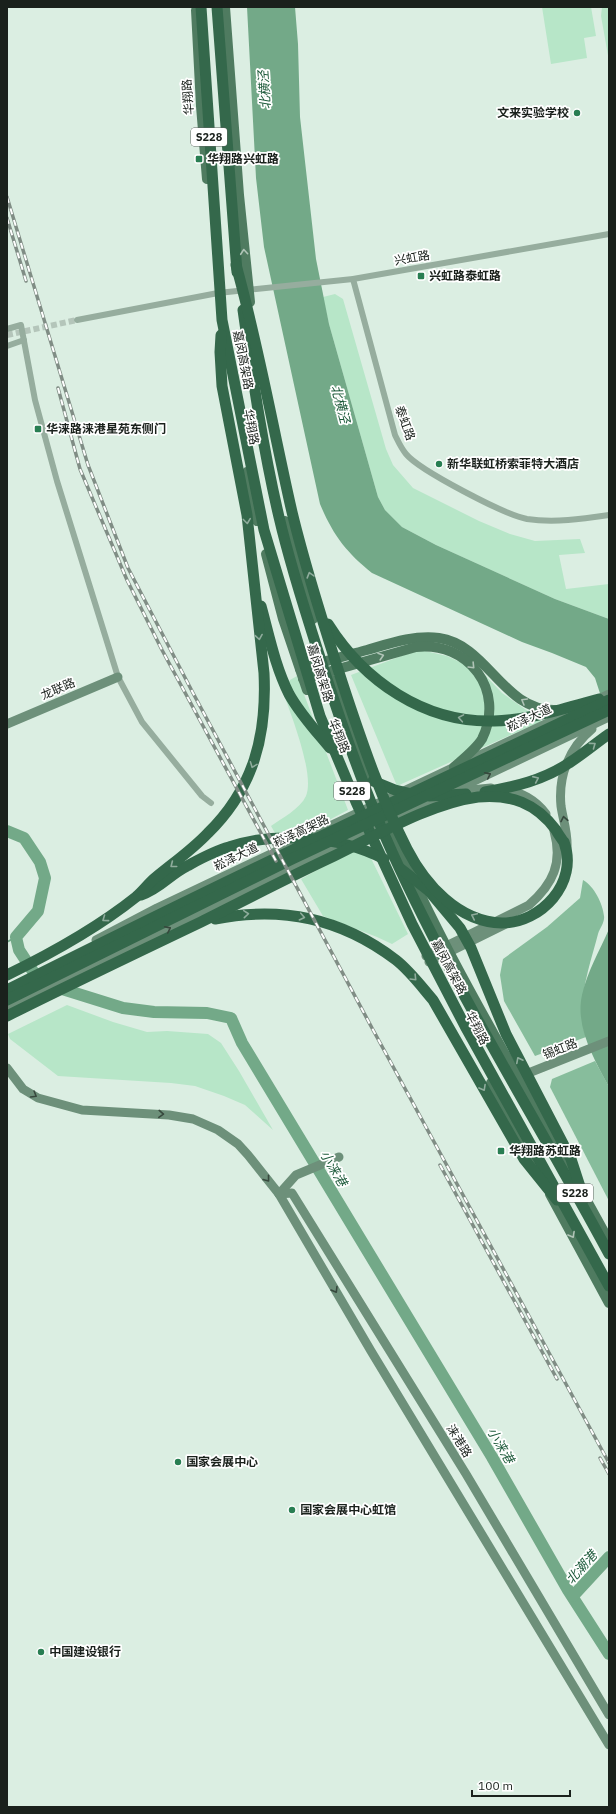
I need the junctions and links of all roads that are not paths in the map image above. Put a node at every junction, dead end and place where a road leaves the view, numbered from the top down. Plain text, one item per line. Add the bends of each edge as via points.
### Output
1 (196, 7) edge
2 (201, 7) edge
3 (217, 7) edge
4 (225, 7) edge
5 (609, 234) edge
6 (236, 265) junction
7 (353, 279) junction
8 (248, 291) junction
9 (218, 292) junction
10 (77, 320) tunnel mouth
11 (222, 320) junction
12 (7, 329) edge
13 (24, 340) junction
14 (7, 346) edge
15 (609, 515) edge
16 (255, 584) junction
17 (321, 613) junction
18 (326, 661) junction
19 (300, 669) junction
20 (330, 672) junction
21 (118, 678) junction
22 (303, 679) junction
23 (609, 695) edge
24 (609, 700) edge
25 (575, 710) junction
26 (609, 710) edge
27 (605, 719) edge
28 (7, 724) edge
29 (609, 734) edge
30 (454, 767) junction
31 (453, 792) junction
32 (211, 803) dead end
33 (555, 882) junction
34 (137, 896) junction
35 (200, 922) junction
36 (447, 950) junction
37 (428, 959) junction
38 (7, 975) edge
39 (7, 985) edge
40 (7, 990) edge
41 (7, 1000) edge
42 (7, 1007) edge
43 (7, 1016) edge
44 (609, 1041) edge
45 (7, 1068) edge
46 (518, 1077) junction
47 (339, 1157) dead end
48 (279, 1194) junction
49 (591, 1220) junction
50 (577, 1226) junction
51 (609, 1241) edge
52 (609, 1254) edge
53 (607, 1286) edge
54 (609, 1303) edge
55 (609, 1715) edge
56 (609, 1745) edge

1 - 9 main road, 华翔路 via 201,106
2 - 11 highway, 嘉闵高架路 / S228
3 - 6 highway, 嘉闵高架路 / S228
8 -> 4 main road, 华翔路 via 237,180
5 - 7 street, 兴虹路
17 -> 6 highway via 292,513 252,324
6 - 49 highway, 嘉闵高架路 / S228 via 253,382 279,517 306,613 368,796 424,920
7 - 8 street, 兴虹路
7 - 15 street, 泰虹路 via 395,435 405,454 436,476 505,511 525,518 547,521
8 - 9 street, 兴虹路
8 - 18 main road, 华翔路 via 257,380 281,508
9 - 10 street, 兴虹路
9 - 19 main road, 华翔路 via 219,318 230,384 254,507 283,620
11 -> 16 highway via 222,386 247,515
11 - 50 highway, 嘉闵高架路 / S228 via 264,530 320,716 412,924
12 - 13 street via 21,325
13 - 14 street
13 - 21 street via 35,400 57,481
16 -> 29 highway via 271,646 289,694 338,759 373,781 414,795 435,796 515,787 531,782 568,763
16 -> 34 highway via 265,696 257,754 230,808 209,832
23 -> 17 highway via 523,718 494,721 437,712 398,696 362,669 337,639
35 -> 17 highway via 307,868 357,845 378,834 392,828 400,824 428,811 478,797 498,797 536,808 564,842 567,861 564,881 555,898 538,912 521,920 500,923 479,919 441,896 424,877 401,837 398,831 395,824 392,818 381,793 360,737
18 - 19 main road
18 - 20 main road, 华翔路
25 -> 18 main road via 549,710 524,702 464,647 440,638 414,638
19 - 22 main road, 华翔路
20 - 22 main road
20 -> 30 main road via 428,645 454,652 466,659 477,670 489,698 489,710 481,740
20 - 36 main road, 华翔路 via 402,859
21 - 28 main road, 龙联路
21 - 32 street via 142,722 202,796
22 - 37 main road, 华翔路 via 353,805
23 - 25 main road, 崧泽大道
24 - 40 highway, 崧泽高架路 via 158,914
25 - 30 main road, 崧泽大道
26 - 41 highway, 崧泽高架路 via 292,859
31 -> 27 main road
33 -> 27 main road via 564,872 568,843 561,805 563,772 581,738
30 - 39 main road, 崧泽大道 via 157,908
31 - 33 main road via 499,787 533,800 551,821 556,839 558,856
42 -> 31 main road via 294,866
33 - 36 main road via 554,894 533,911
34 -> 38 highway via 88,932
49 -> 34 highway via 571,1160 506,1034 471,948 460,928 444,908 412,877 382,858 358,848 329,840 281,838 229,846 183,867 154,890
35 - 43 highway
35 -> 50 highway via 264,913 324,921 373,944 397,961 433,1000 524,1159
36 - 37 main road
36 - 46 main road, 华翔路
37 -> 53 main road, 华翔路 via 511,1123
44 - 46 main road, 锡虹路
45 -> 48 main road via 23,1089 44,1100 82,1110 169,1115 193,1119 218,1130 238,1144
46 - 51 main road, 华翔路
47 - 48 main road via 296,1174
48 - 55 main road, 涞港路 via 292,1193 466,1474
48 -> 56 main road
49 - 52 highway, 嘉闵高架路 / S228
50 - 53 highway, 嘉闵高架路 / S228
53 - 54 main road, 华翔路

